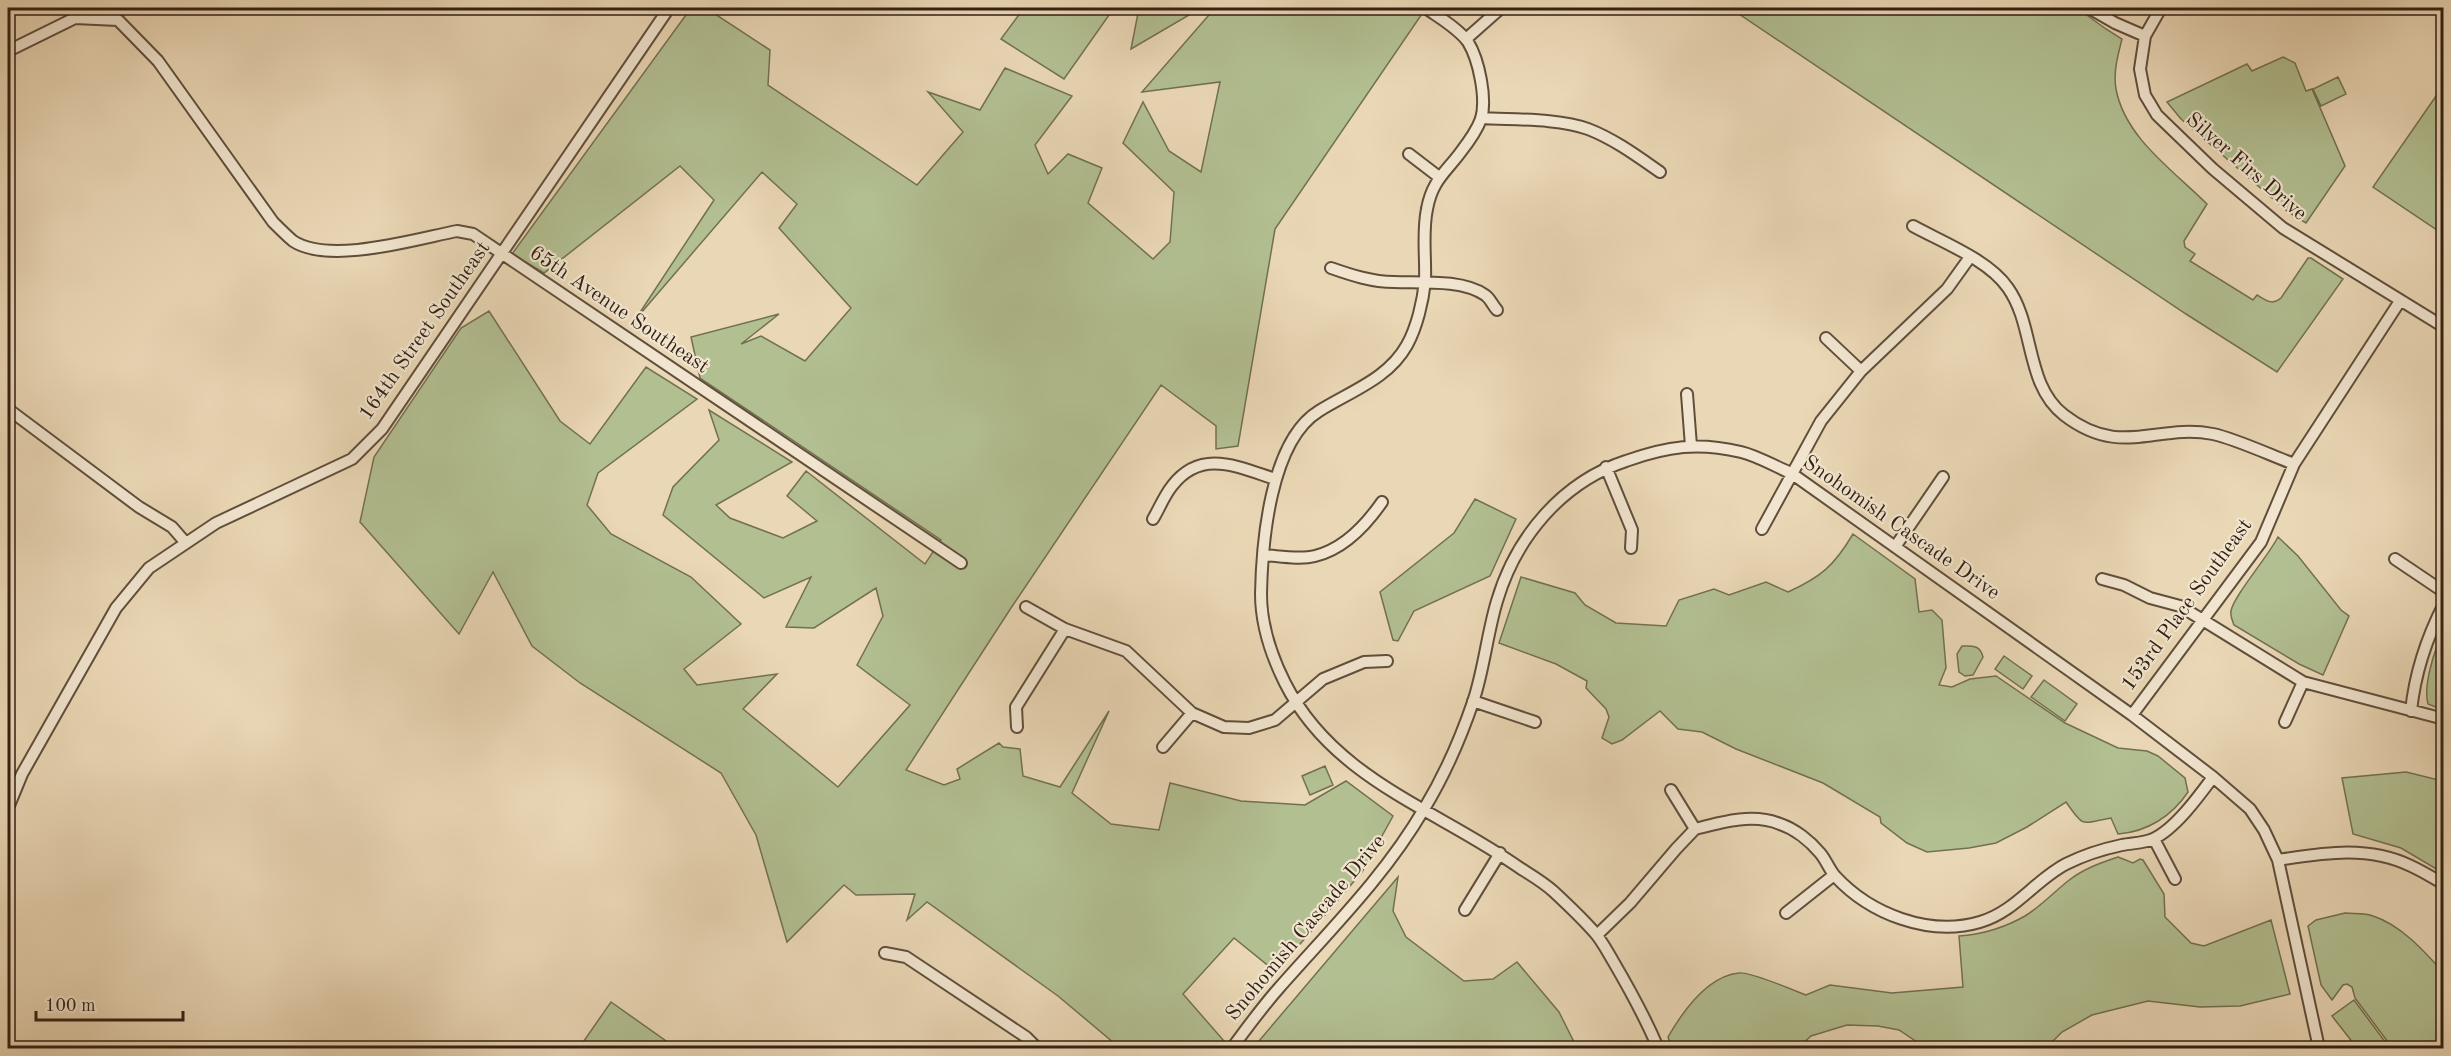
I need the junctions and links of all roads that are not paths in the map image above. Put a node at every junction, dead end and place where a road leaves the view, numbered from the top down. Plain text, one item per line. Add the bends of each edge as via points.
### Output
1 (669, 8) edge
2 (1501, 8) edge
3 (2089, 8) edge
4 (2161, 8) edge
5 (1427, 9) edge
6 (2145, 36) junction
7 (1466, 39) junction
8 (8, 51) edge
9 (1481, 118) junction
10 (1409, 154) dead end
11 (1660, 172) dead end
12 (1439, 177) junction
13 (1913, 226) dead end
14 (503, 255) junction
15 (1970, 257) junction
16 (1331, 268) dead end
17 (1425, 281) junction
18 (2400, 301) junction
19 (1497, 310) dead end
20 (2444, 327) edge
21 (1826, 338) dead end
22 (1861, 371) junction
23 (1687, 394) dead end
24 (8, 409) edge
25 (1691, 446) junction
26 (2294, 464) junction
27 (1606, 467) junction
28 (1791, 473) junction
29 (1942, 477) dead end
30 (1275, 479) junction
31 (1382, 502) dead end
32 (1153, 519) dead end
33 (1761, 529) dead end
34 (185, 542) junction
35 (1895, 547) junction
36 (1631, 548) dead end
37 (1264, 555) junction
38 (2395, 559) dead end
39 (961, 563) dead end
40 (2102, 579) dead end
41 (2444, 592) edge
42 (2444, 604) edge
43 (1026, 607) dead end
44 (2205, 620) junction
45 (1065, 629) junction
46 (1388, 661) dead end
47 (2303, 682) junction
48 (1473, 701) junction
49 (1295, 703) junction
50 (2411, 711) junction
51 (1192, 713) junction
52 (2132, 715) junction
53 (2444, 719) edge
54 (1535, 722) dead end
55 (2285, 722) dead end
56 (1017, 728) dead end
57 (1163, 747) dead end
58 (2213, 777) junction
59 (1671, 790) dead end
60 (8, 808) edge
61 (1424, 811) junction
62 (1695, 829) junction
63 (2154, 839) junction
64 (1500, 853) junction
65 (2278, 861) junction
66 (1834, 875) junction
67 (2175, 879) dead end
68 (2444, 884) edge
69 (1466, 910) dead end
70 (1786, 913) dead end
71 (1597, 935) junction
72 (885, 953) dead end
73 (1037, 1048) edge
74 (1232, 1048) edge
75 (1658, 1048) edge
76 (2319, 1048) edge

1 - 14 street, 164th Street Southeast
2 - 7 street
3 - 6 street
4 - 6 street
5 - 7 street
6 - 18 street, Silver Firs Drive via 2140,69 2145,95 2157,116 2283,228
7 - 9 street via 1477,62
8 - 14 street, 65th Avenue Southeast via 75,18 118,20 158,61 273,222 295,242 325,251 357,250 457,231 473,234
9 - 11 street via 1586,128 1616,142
9 - 12 street via 1461,153
10 - 12 street
12 - 17 street via 1424,228
13 - 15 street
14 - 34 street, 164th Street Southeast via 382,429 352,459 216,523
14 - 39 street, 65th Avenue Southeast
15 - 22 street via 1947,289
15 - 26 street via 1994,272 2016,302 2030,340 2035,373 2062,414 2116,439 2212,434
16 - 17 street via 1358,278
17 - 19 street via 1459,286 1486,296
17 - 30 street via 1407,345 1383,375 1315,413 1294,437
18 - 20 street, Silver Firs Drive
18 - 26 street, 153rd Place Southeast
21 - 22 street
22 - 28 street via 1821,421
23 - 25 street
24 - 34 street via 171,527
25 - 27 street, Snohomish Cascade Drive via 1658,450
25 - 28 street, Snohomish Cascade Drive via 1743,453
26 - 44 street, 153rd Place Southeast via 2261,542
27 - 36 street via 1632,530
27 - 48 street, Snohomish Cascade Drive via 1545,513 1517,552 1497,602
28 - 33 street
28 - 35 street, Snohomish Cascade Drive
29 - 35 street
30 - 32 street via 1212,462 1192,467 1172,486
30 - 37 street
31 - 37 street via 1368,522 1341,545 1314,557
34 - 60 street, 164th Street Southeast via 149,567 116,608 22,774
35 - 52 street, Snohomish Cascade Drive
37 - 49 street via 1261,598 1266,630 1277,666
38 - 41 street
40 - 44 street via 2180,606
42 - 50 street via 2420,662
43 - 45 street
44 - 47 street
44 - 52 street, 153rd Place Southeast
45 - 51 street via 1126,651
45 - 56 street via 1016,707
46 - 49 street via 1364,662 1323,679
47 - 50 street
47 - 55 street
48 - 54 street
48 - 61 street, Snohomish Cascade Drive via 1449,764
49 - 51 street via 1275,720 1249,728 1224,727
49 - 61 street via 1347,762
50 - 53 street
51 - 57 street
52 - 58 street, Snohomish Cascade Drive
58 - 63 street via 2192,806
58 - 65 street, Snohomish Cascade Drive via 2250,809
59 - 62 street
61 - 64 street
61 - 74 street, Snohomish Cascade Drive via 1372,885 1272,996
62 - 66 street via 1728,821 1780,824 1805,837
62 - 71 street
63 - 66 street via 2100,850 2065,865 2004,912 1979,922 1917,924 1888,914 1859,897
63 - 67 street
64 - 69 street
64 - 71 street via 1551,889
65 - 68 street via 2332,851 2368,853 2410,865
65 - 76 street, Snohomish Cascade Drive
66 - 70 street
71 - 75 street via 1641,1008
72 - 73 street via 906,957

